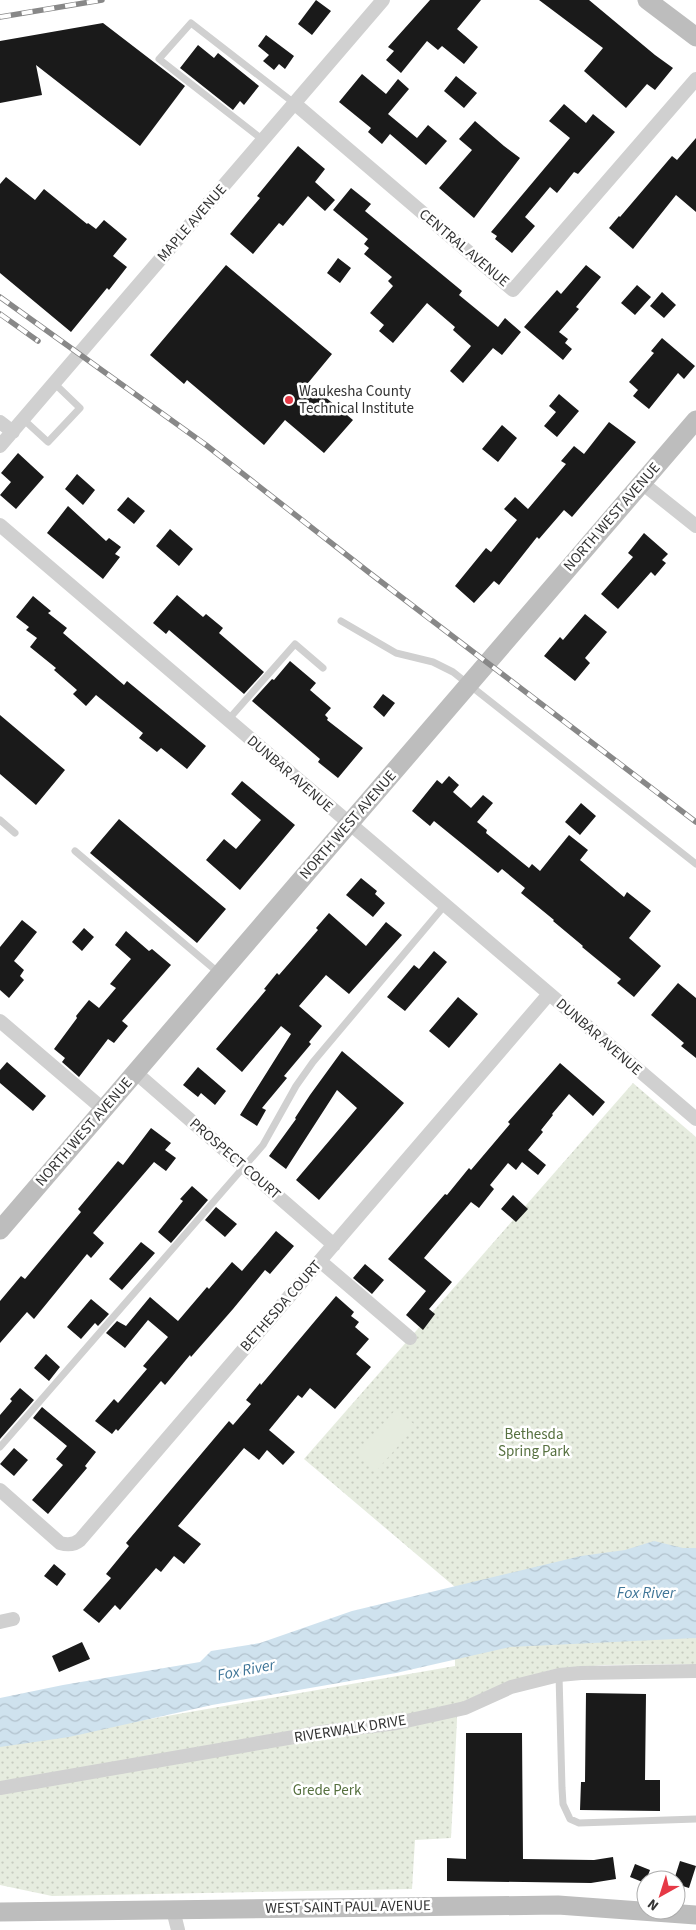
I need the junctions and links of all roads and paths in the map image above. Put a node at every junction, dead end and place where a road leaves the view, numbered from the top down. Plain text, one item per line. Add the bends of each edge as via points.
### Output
1 (383, 0) edge
2 (647, 0) edge
3 (696, 37) edge
4 (696, 78) edge
5 (294, 103) junction
6 (263, 140) junction
7 (54, 384) junction
8 (23, 419) junction
9 (696, 420) edge
10 (0, 422) edge
11 (12, 432) junction
12 (0, 446) edge
13 (642, 483) junction
14 (0, 525) edge
15 (696, 526) edge
16 (341, 621) dead end
17 (323, 668) dead end
18 (469, 684) junction
19 (228, 720) junction
20 (0, 820) edge
21 (350, 825) junction
22 (16, 833) dead end
23 (75, 851) dead end
24 (696, 864) edge
25 (445, 905) junction
26 (220, 974) junction
27 (549, 994) junction
28 (0, 1020) edge
29 (135, 1072) junction
30 (103, 1109) junction
31 (696, 1119) edge
32 (244, 1167) junction
33 (0, 1230) edge
34 (334, 1245) junction
35 (320, 1261) junction
36 (410, 1338) dead end
37 (0, 1447) edge
38 (0, 1490) edge
39 (696, 1671) edge
40 (559, 1675) junction
41 (0, 1788) edge
42 (696, 1819) edge
43 (173, 1910) junction
44 (0, 1912) edge
45 (696, 1916) edge
46 (178, 1930) edge

1 - 5 street, MAPLE AVENUE
2 - 3 street
4 - 5 street, CENTRAL AVENUE via 513,290
5 - 6 street, MAPLE AVENUE
5 - 6 lane via 190,23 159,60
6 - 7 street, MAPLE AVENUE
7 - 8 street, MAPLE AVENUE
7 - 8 lane via 80,408 48,442
8 - 11 street, MAPLE AVENUE
9 - 13 street, NORTH WEST AVENUE
10 - 11 street
11 - 12 street, MAPLE AVENUE
13 - 15 street
13 - 18 street, NORTH WEST AVENUE
14 - 19 street, DUNBAR AVENUE
16 - 18 lane via 396,653 433,662
17 - 19 lane via 295,644
18 - 21 street, NORTH WEST AVENUE
18 - 24 lane
19 - 21 street, DUNBAR AVENUE
20 - 22 lane
21 - 25 street, DUNBAR AVENUE
21 - 26 street, NORTH WEST AVENUE
23 - 26 lane
25 - 27 street, DUNBAR AVENUE
25 - 32 lane via 313,1062 263,1145
26 - 29 street, NORTH WEST AVENUE
27 - 31 street, DUNBAR AVENUE
27 - 34 street, BETHESDA COURT
28 - 30 street
29 - 30 street, NORTH WEST AVENUE
29 - 32 street, PROSPECT COURT
30 - 33 street, NORTH WEST AVENUE
32 - 34 street, PROSPECT COURT
32 - 37 lane
34 - 35 street, BETHESDA COURT
35 - 36 street
35 - 38 street, BETHESDA COURT via 76,1543 60,1543
39 - 40 street, RIVERWALK DRIVE
40 - 41 street, RIVERWALK DRIVE via 511,1687 465,1708 396,1722
40 - 42 lane via 563,1804 570,1819 579,1823
43 - 44 street, WEST SAINT PAUL AVENUE
43 - 45 street, WEST SAINT PAUL AVENUE via 558,1905
43 - 46 street

